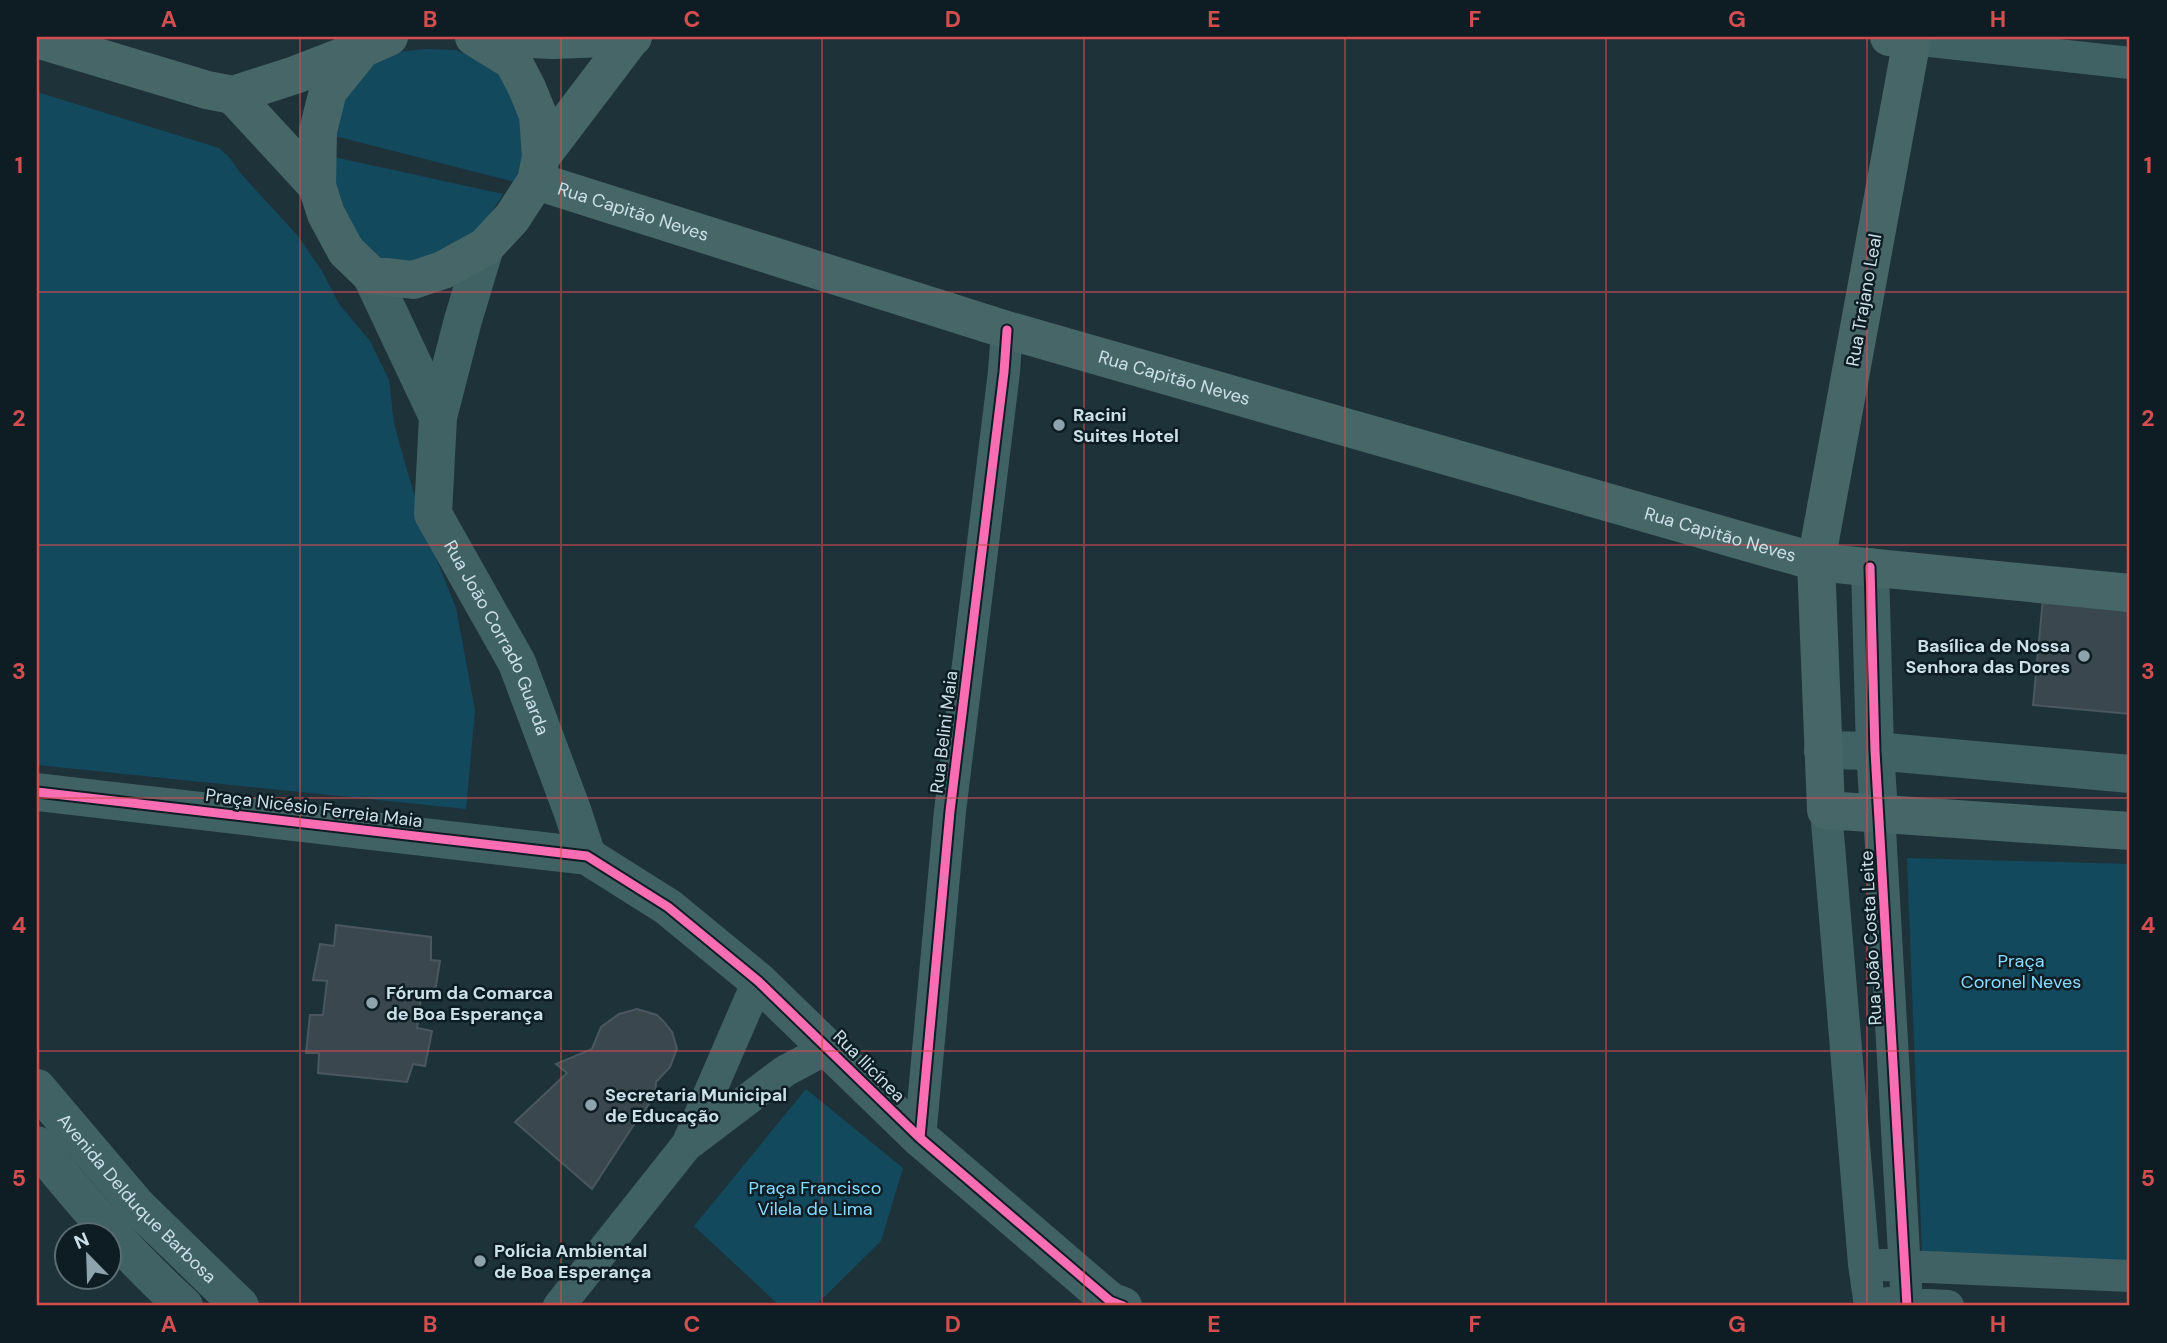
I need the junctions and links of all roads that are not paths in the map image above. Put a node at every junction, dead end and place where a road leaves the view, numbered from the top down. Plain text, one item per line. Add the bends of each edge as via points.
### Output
1 (474, 37) edge
2 (482, 37) edge
3 (633, 37) edge
4 (1905, 37) edge
5 (37, 39) edge
6 (375, 43) edge
7 (2130, 63) edge
8 (233, 95) junction
9 (538, 169) junction
10 (317, 186) junction
11 (485, 247) junction
12 (371, 275) junction
13 (1007, 330) junction
14 (438, 417) junction
15 (1816, 562) junction
16 (1870, 567) junction
17 (2130, 593) edge
18 (1823, 750) junction
19 (1875, 751) junction
20 (2130, 774) edge
21 (37, 792) edge
22 (1826, 810) junction
23 (1879, 812) junction
24 (2130, 831) edge
25 (587, 856) junction
26 (758, 981) junction
27 (828, 1048) junction
28 (37, 1088) edge
29 (920, 1138) junction
30 (37, 1145) edge
31 (686, 1146) junction
32 (1864, 1264) junction
33 (1905, 1266) junction
34 (2130, 1276) edge
35 (1870, 1304) edge
36 (1113, 1305) edge
37 (1907, 1305) edge
38 (184, 1306) edge
39 (240, 1306) edge
40 (559, 1306) edge
41 (1948, 1306) edge

1 - 9 main road via 513,61 538,115
2 - 3 main road
3 - 9 main road
4 - 7 street
4 - 15 main road, Rua Trajano Leal
5 - 8 main road
6 - 8 main road
6 - 10 main road via 328,91 318,131
8 - 10 main road
9 - 11 main road via 512,218
9 - 13 main road, Rua Capitão Neves
10 - 12 main road via 326,215 346,251
11 - 12 main road via 413,280
11 - 14 street, Rua João Corrado Guarda
12 - 14 street, Rua João Corrado Guarda
13 - 15 main road, Rua Capitão Neves
13 - 29 street, Rua Belini Maia via 950,811
14 - 25 street, Rua João Corrado Guarda via 433,514 517,663
15 - 16 main road
15 - 18 main road, Rua João Costa Leite
16 - 17 main road
16 - 19 street, Rua João Costa Leite
18 - 19 street
18 - 22 main road, Rua João Costa Leite
19 - 20 street
19 - 23 street, Rua João Costa Leite
21 - 25 street, Praça Nicésio Ferreia Maia
22 - 23 main road
22 - 32 street, Rua João Costa Leite
23 - 24 main road
23 - 33 street, Rua João Costa Leite
25 - 26 street, Rua Ilicínea via 668,906
26 - 27 street, Rua Ilicínea
26 - 31 street
27 - 29 street, Rua Ilicínea
27 - 31 street via 785,1071
28 - 39 street, Avenida Delduque Barbosa via 138,1207
29 - 36 street, Rua Ilicínea
30 - 38 street via 151,1276
31 - 40 street
32 - 33 street
32 - 35 street, Rua João Costa Leite
33 - 34 street
33 - 37 street, Rua João Costa Leite
35 - 37 street
37 - 41 street

